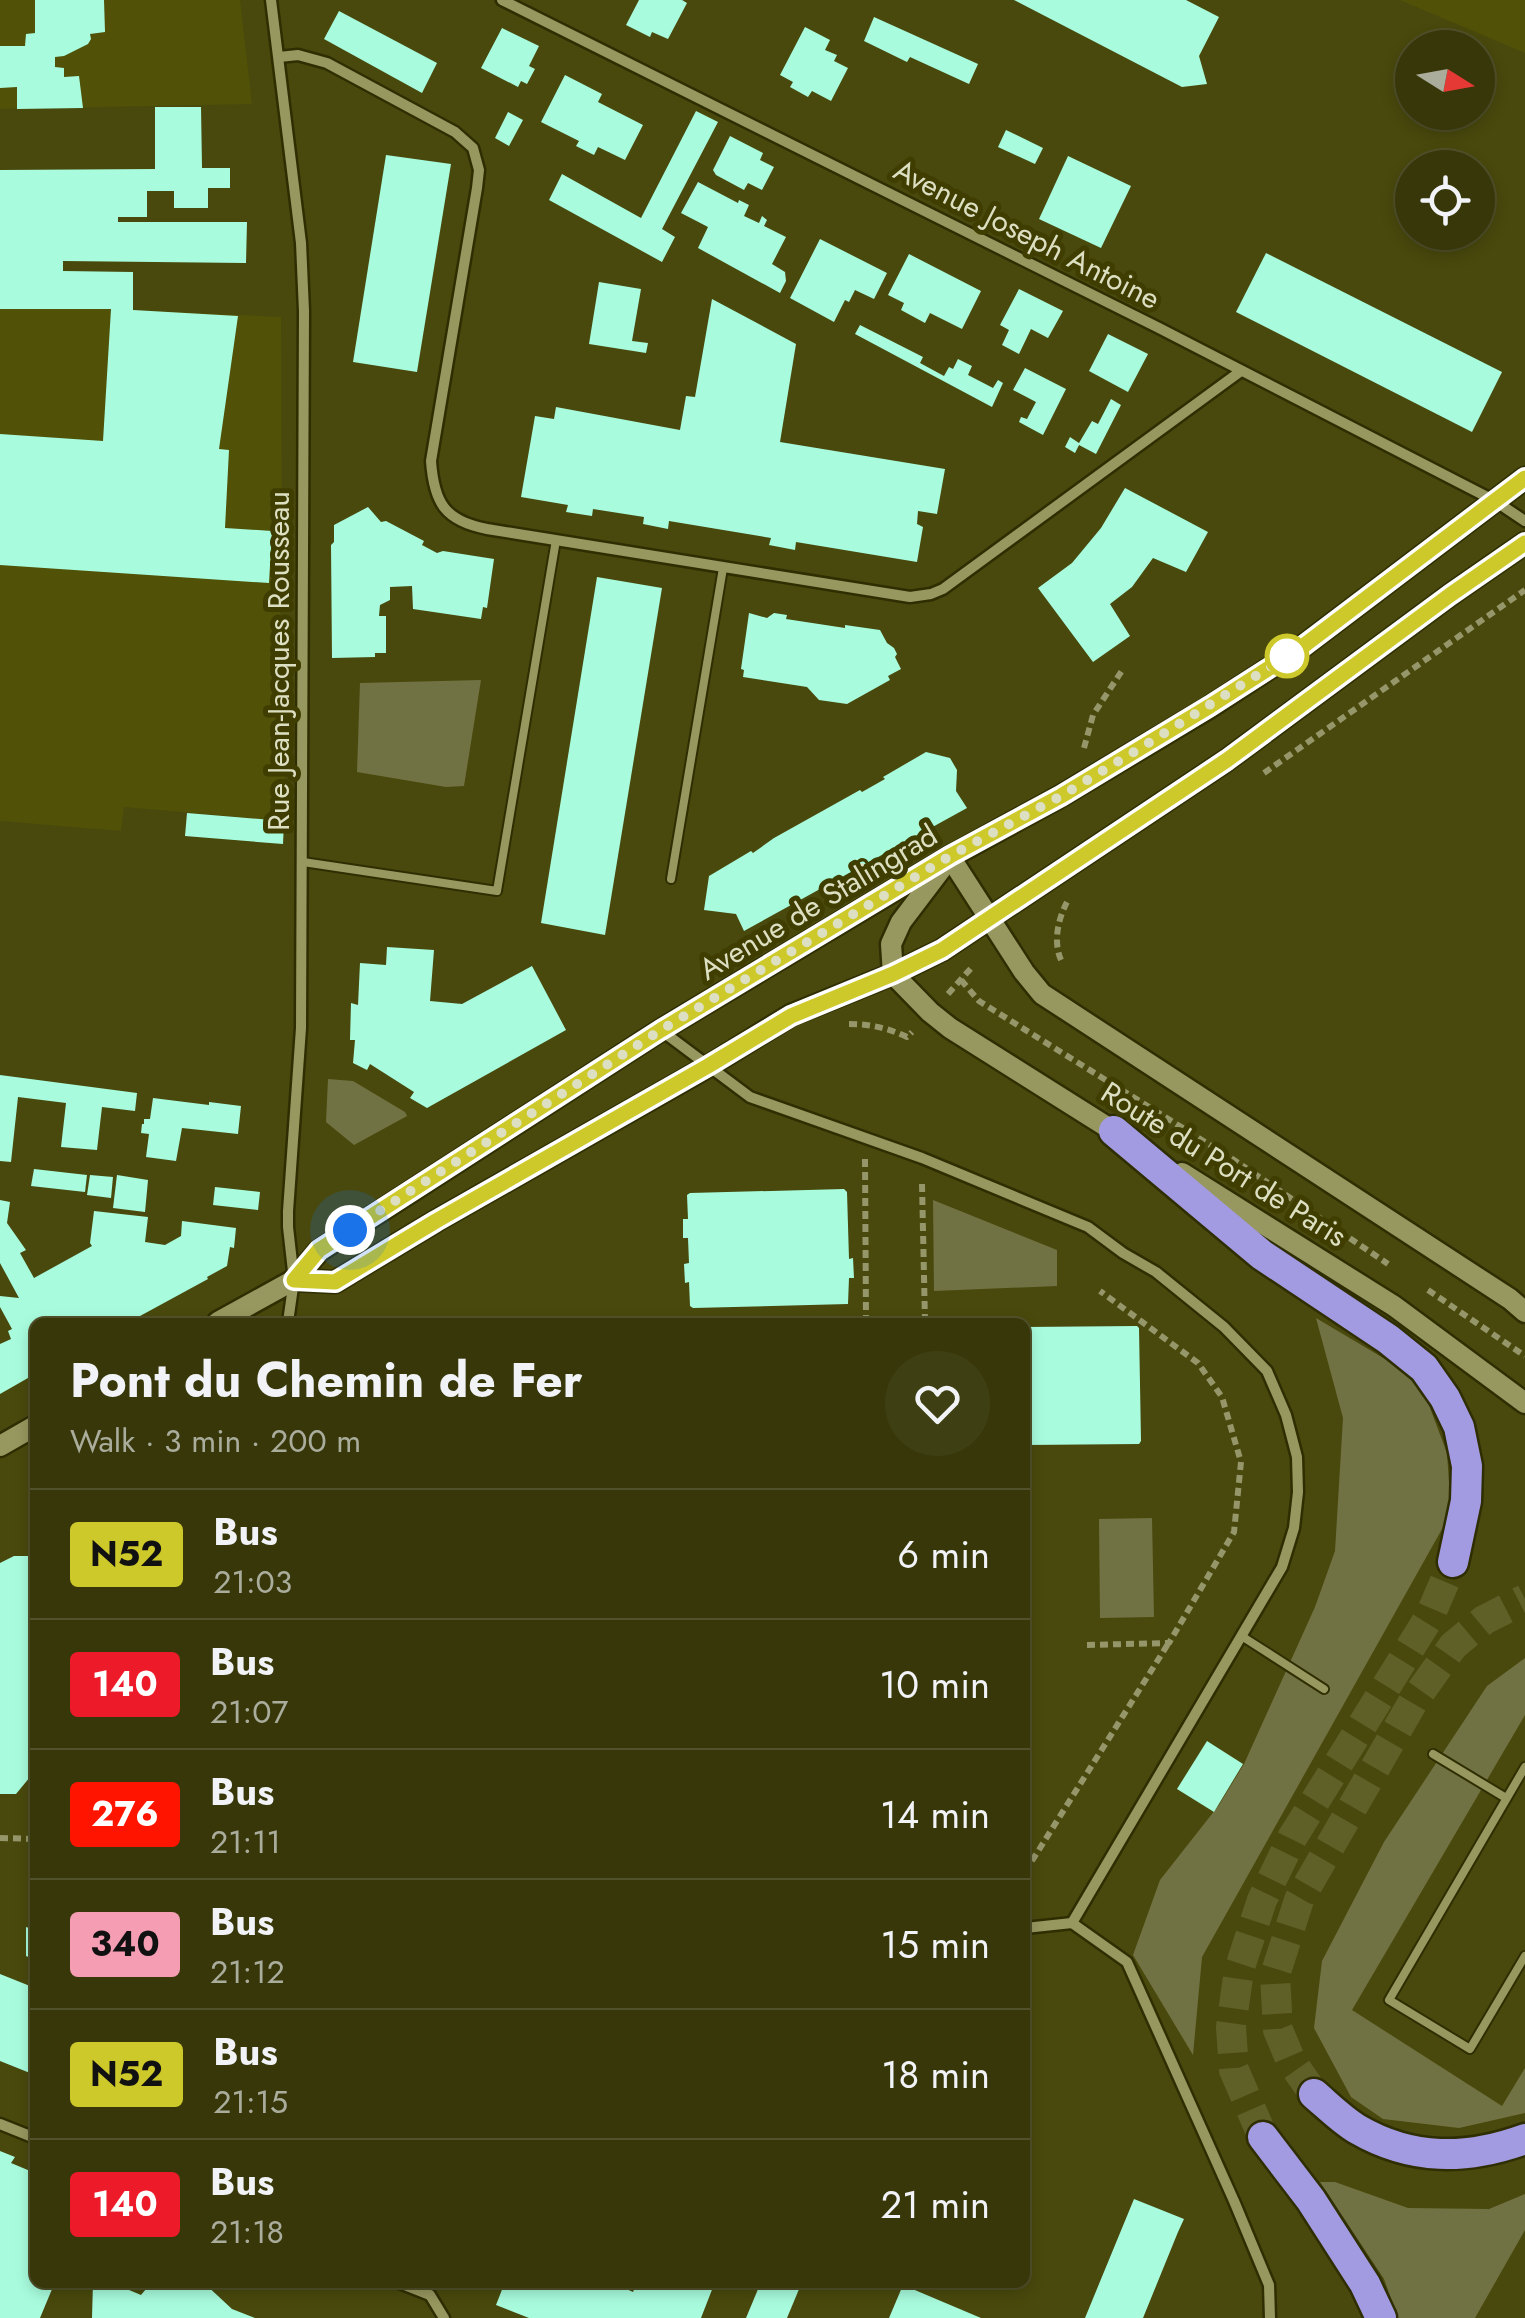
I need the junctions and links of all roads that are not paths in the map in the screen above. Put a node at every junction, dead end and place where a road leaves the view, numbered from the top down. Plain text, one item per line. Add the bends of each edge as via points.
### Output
1 (270, 0) edge
2 (502, 0) edge
3 (279, 56) junction
4 (1241, 371) junction
5 (1525, 478) edge
6 (1496, 501) junction
7 (1525, 521) edge
8 (556, 540) junction
9 (1525, 543) edge
10 (723, 568) junction
11 (950, 856) junction
12 (303, 862) junction
13 (671, 878) dead end
14 (989, 918) junction
15 (893, 974) junction
16 (661, 1030) junction
17 (708, 1066) junction
18 (1114, 1130) junction
19 (294, 1280) junction
20 (1525, 1312) edge
21 (225, 1318) edge
22 (289, 1318) edge
23 (1525, 1402) edge
24 (30, 1429) edge
25 (0, 1446) edge
26 (1453, 1562) tunnel mouth
27 (1243, 1637) junction
28 (1324, 1688) dead end
29 (1433, 1754) dead end
30 (1525, 1767) edge
31 (1506, 1798) junction
32 (1072, 1923) junction
33 (1030, 1927) edge
34 (1525, 1956) edge
35 (1314, 2094) tunnel mouth
36 (0, 2124) edge
37 (30, 2136) edge
38 (1263, 2137) tunnel mouth
39 (1525, 2139) edge
40 (411, 2288) edge
41 (427, 2288) edge
42 (430, 2296) junction
43 (444, 2318) edge
44 (1270, 2318) edge
45 (1382, 2318) edge

1 - 3 street, Rue Jean-Jacques Rousseau
2 - 4 street, Avenue Joseph Antoine
3 - 8 street via 327,64 473,148 479,170 432,476 452,518
3 - 12 street, Rue Jean-Jacques Rousseau via 304,311
4 - 6 street, Avenue Joseph Antoine
4 - 10 street via 931,594 910,597
5 - 6 main road, Avenue de Stalingrad
6 - 7 street, Avenue Joseph Antoine
6 - 11 main road, Avenue de Stalingrad via 1286,657
8 - 10 street
8 - 12 lane via 496,890
9 - 14 main road, Avenue de Stalingrad via 1227,760
10 - 13 lane
11 - 14 main road, Route du Port de Paris
11 - 15 main road via 890,944
11 - 16 main road, Avenue de Stalingrad
12 - 19 street, Rue Jean-Jacques Rousseau via 288,1227
14 - 15 main road, Avenue de Stalingrad
14 - 20 main road, Route du Port de Paris via 1042,994
15 - 17 main road, Avenue de Stalingrad via 791,1016
15 - 18 main road, Route du Port de Paris via 950,1028
16 - 17 street
16 - 19 main road, Avenue de Stalingrad via 319,1250
17 - 19 main road, Avenue de Stalingrad via 335,1282
17 - 27 street via 750,1097 1088,1227 1156,1272 1267,1372 1294,1443 1298,1492 1282,1567
18 - 23 main road, Route du Port de Paris via 1394,1306
18 - 26 highway via 1262,1255 1424,1368 1459,1428 1467,1466
19 - 21 main road, Avenue de Stalingrad
19 - 22 street, Rue Jean-Jacques Rousseau
24 - 25 main road
27 - 28 lane
27 - 32 street
29 - 31 lane
30 - 31 lane
31 - 34 lane via 1389,2000 1470,2049
32 - 33 street
32 - 44 street via 1127,1962 1270,2286
35 - 39 highway via 1356,2128 1401,2149 1445,2155
36 - 37 street
38 - 45 highway
40 - 42 street
41 - 42 street
42 - 43 street

